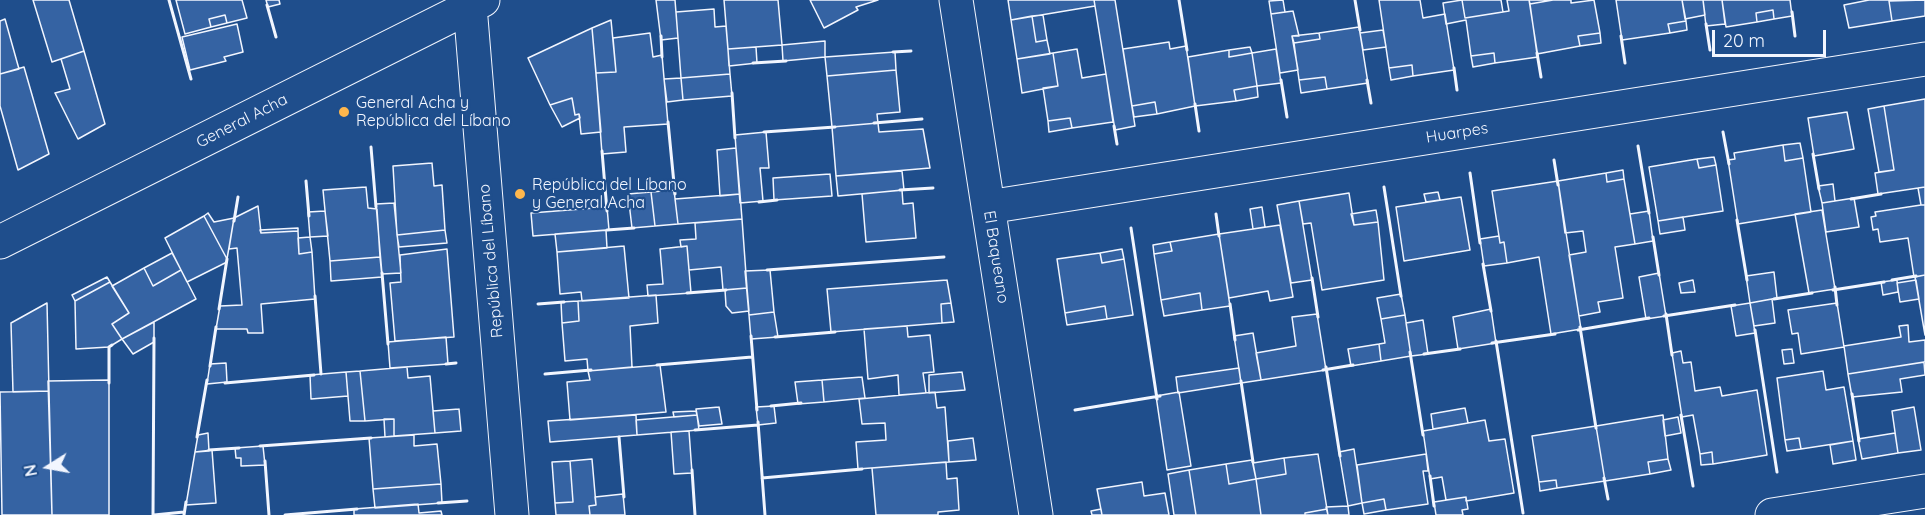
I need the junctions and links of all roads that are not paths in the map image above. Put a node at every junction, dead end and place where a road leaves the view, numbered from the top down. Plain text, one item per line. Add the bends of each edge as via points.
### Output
1 (956, 0) edge
2 (477, 3) edge
3 (1925, 59) edge
4 (988, 207) junction
5 (0, 242) edge
6 (1925, 491) edge
7 (512, 515) edge
8 (1036, 515) edge
9 (1772, 515) edge

1 - 4 street, El Baqueano
2 - 5 street, General Acha
2 - 7 street, República del Líbano
3 - 4 street, Huarpes
4 - 8 street, El Baqueano
6 - 9 street

